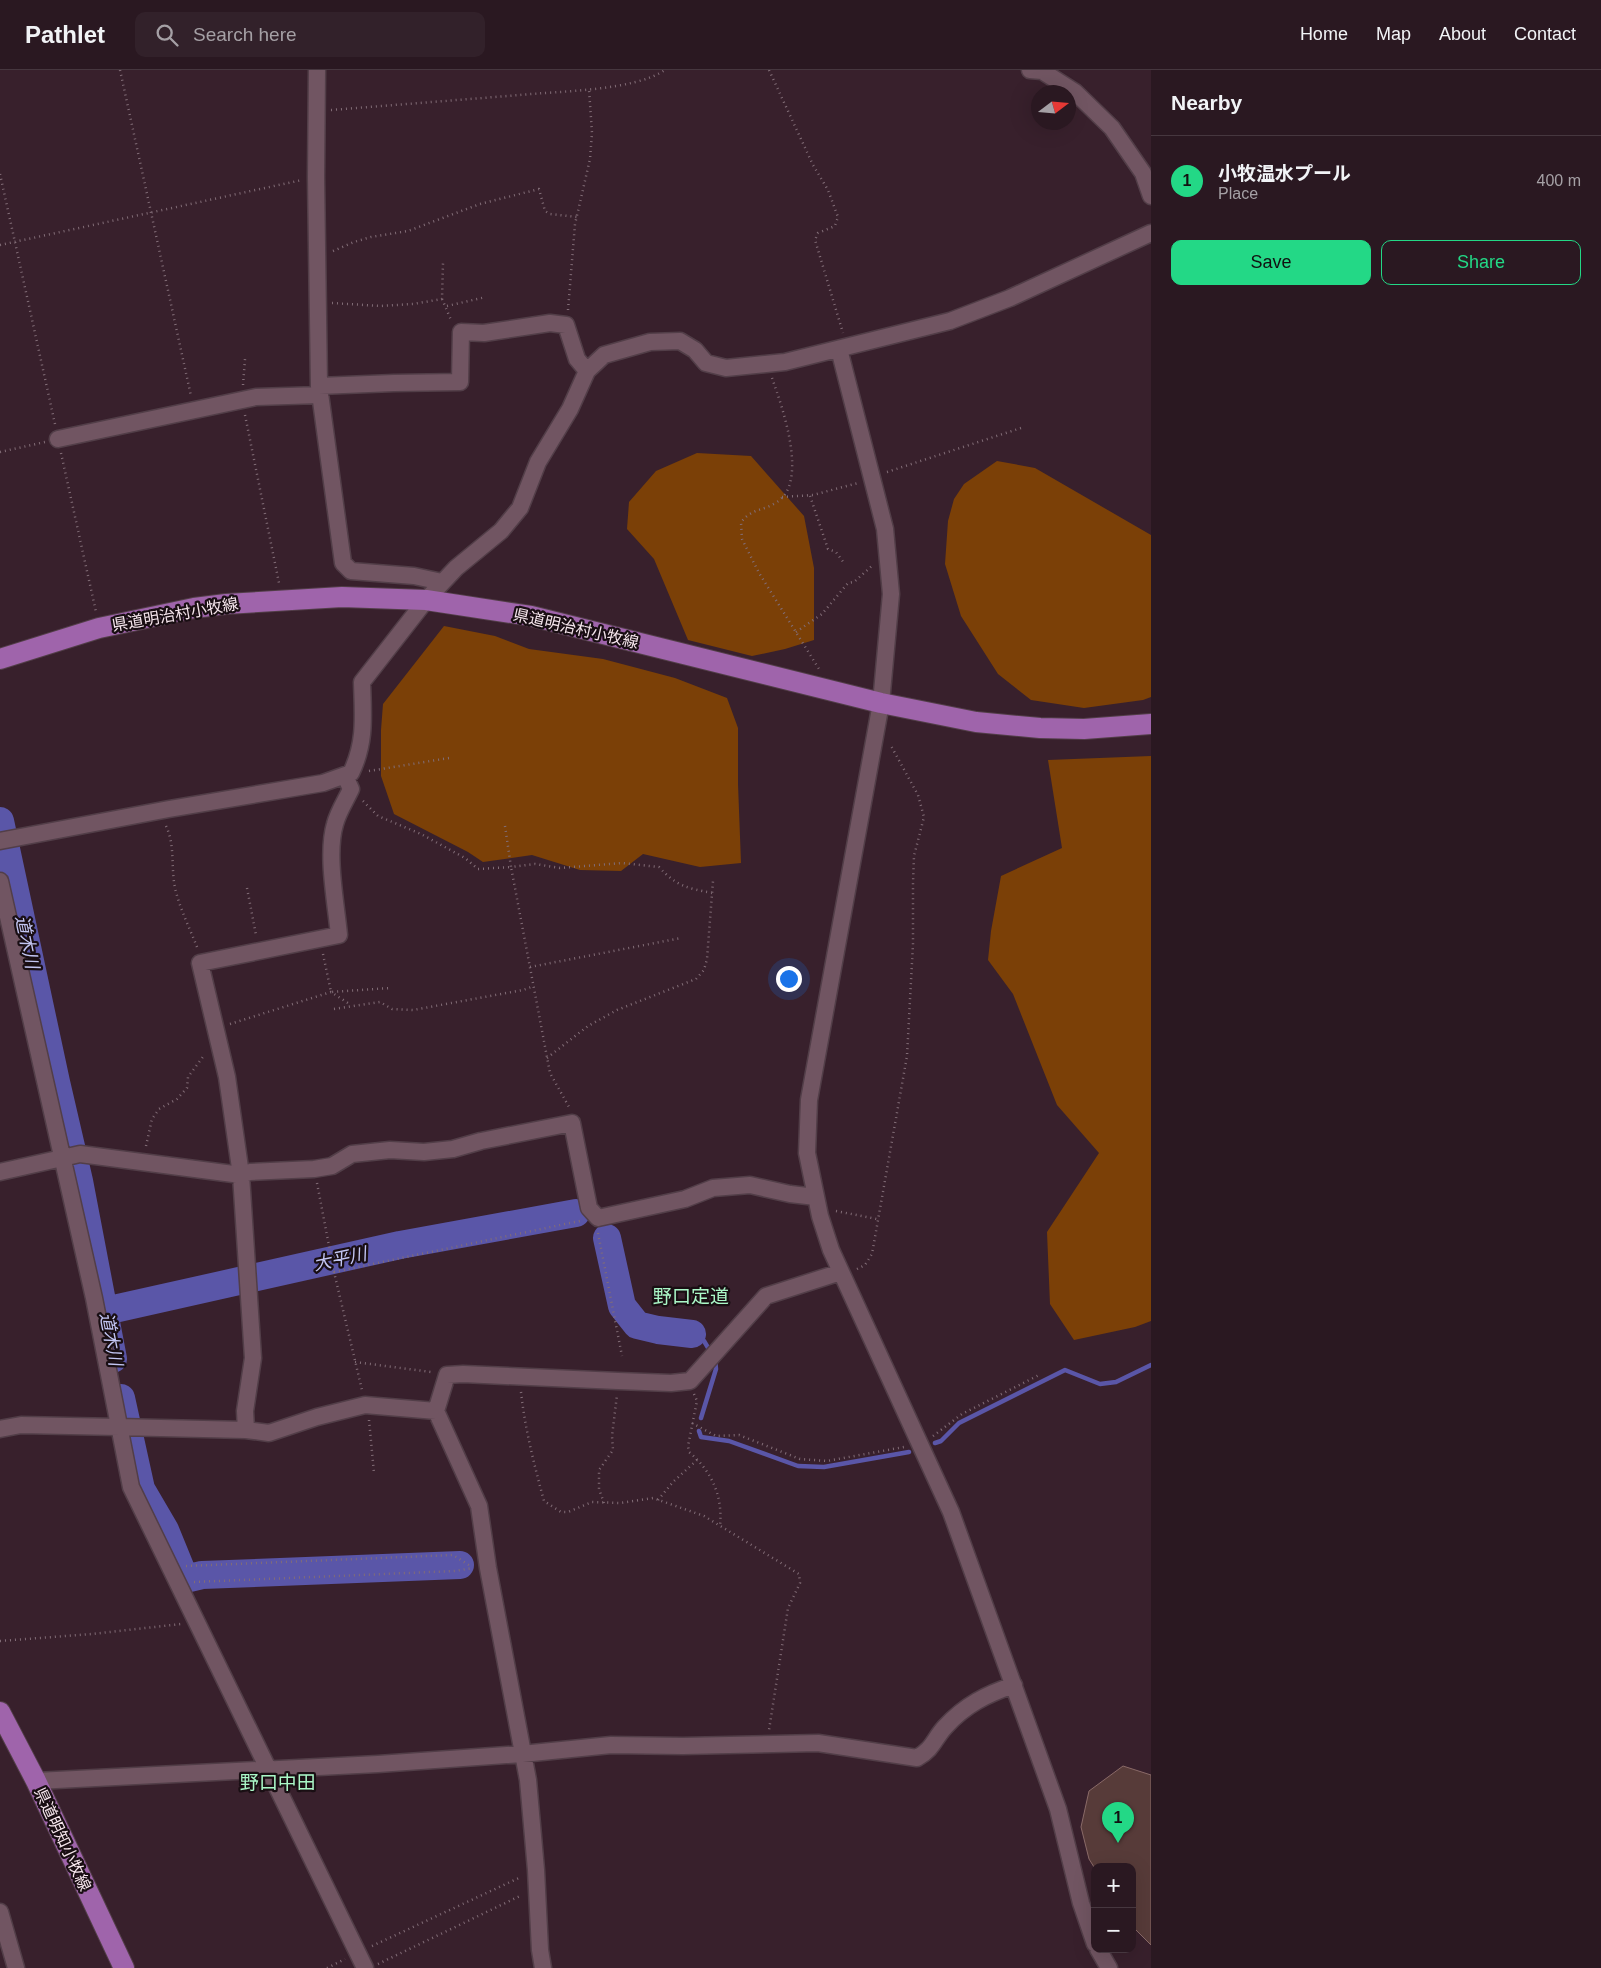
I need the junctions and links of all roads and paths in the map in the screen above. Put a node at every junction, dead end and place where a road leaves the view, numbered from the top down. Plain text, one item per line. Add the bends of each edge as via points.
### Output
1 (120, 70) edge
2 (317, 70) edge
3 (665, 70) edge
4 (768, 70) edge
5 (1030, 70) edge
6 (589, 89) junction
7 (317, 111) junction
8 (0, 174) edge
9 (316, 177) junction
10 (1151, 196) edge
11 (151, 212) junction
12 (577, 217) junction
13 (1151, 233) edge
14 (16, 242) junction
15 (0, 245) edge
16 (317, 254) junction
17 (443, 262) dead end
18 (486, 297) dead end
19 (442, 299) junction
20 (318, 302) junction
21 (446, 306) junction
22 (566, 325) junction
23 (461, 332) junction
24 (843, 348) junction
25 (245, 359) dead end
26 (766, 364) junction
27 (587, 371) junction
28 (320, 390) junction
29 (242, 400) junction
30 (194, 410) junction
31 (1021, 428) dead end
32 (58, 439) junction
33 (0, 452) edge
34 (872, 478) junction
35 (810, 496) junction
36 (782, 497) junction
37 (886, 548) junction
38 (844, 563) dead end
39 (442, 582) junction
40 (282, 600) junction
41 (426, 600) junction
42 (99, 628) junction
43 (796, 632) junction
44 (0, 659) edge
45 (815, 687) junction
46 (881, 703) junction
47 (1151, 724) edge
48 (449, 758) dead end
49 (900, 762) dead end
50 (349, 779) junction
51 (158, 812) junction
52 (505, 826) dead end
53 (7, 840) edge
54 (511, 868) junction
55 (0, 881) edge
56 (712, 881) dead end
57 (247, 888) dead end
58 (712, 893) junction
59 (681, 938) dead end
60 (319, 939) junction
61 (259, 951) junction
62 (201, 963) junction
63 (530, 967) junction
64 (534, 986) junction
65 (390, 988) dead end
66 (331, 992) junction
67 (352, 1006) junction
68 (334, 1009) dead end
69 (215, 1033) junction
70 (547, 1058) junction
71 (572, 1123) junction
72 (70, 1157) junction
73 (143, 1162) junction
74 (314, 1168) junction
75 (0, 1172) edge
76 (241, 1175) junction
77 (816, 1197) junction
78 (820, 1216) junction
79 (598, 1218) junction
80 (877, 1219) junction
81 (334, 1272) junction
82 (842, 1273) junction
83 (622, 1356) dead end
84 (355, 1362) junction
85 (1041, 1374) dead end
86 (447, 1375) junction
87 (520, 1378) junction
88 (618, 1381) junction
89 (690, 1381) junction
90 (365, 1405) junction
91 (436, 1411) junction
92 (692, 1423) junction
93 (118, 1427) junction
94 (0, 1429) edge
95 (246, 1430) junction
96 (920, 1443) junction
97 (698, 1459) junction
98 (374, 1473) dead end
99 (658, 1500) junction
100 (604, 1503) junction
101 (720, 1526) junction
102 (184, 1566) dead end
103 (180, 1586) junction
104 (197, 1622) junction
105 (0, 1641) edge
106 (1014, 1685) junction
107 (0, 1712) edge
108 (766, 1744) junction
109 (522, 1754) junction
110 (268, 1770) junction
111 (36, 1781) junction
112 (536, 1870) junction
113 (537, 1888) junction
114 (0, 1912) edge
115 (1091, 1932) edge
116 (358, 1953) junction
117 (1100, 1953) edge
118 (16, 1968) edge
119 (124, 1968) edge
120 (327, 1968) edge
121 (365, 1968) edge
122 (370, 1968) edge
123 (543, 1968) edge
124 (1109, 1968) edge

1 - 11 path
2 - 7 street
3 - 6 path via 653,78 633,84
4 - 24 path via 828,190 838,217 836,226 818,233 815,240
5 - 10 street via 1042,71 1075,92 1112,128 1143,173
6 - 7 path
6 - 12 path via 590,159
7 - 9 street
8 - 14 path
9 - 11 path
9 - 16 street
11 - 14 path
11 - 30 path
12 - 16 path via 545,211 539,189 480,204 408,231 370,237 330,253
12 - 22 path
13 - 24 street via 1010,298 950,321
14 - 15 path
14 - 32 path
16 - 20 street
17 - 19 path
18 - 21 path
19 - 20 path via 380,306
19 - 21 path
20 - 28 street
21 - 23 path via 453,327
22 - 23 street via 550,323 484,333
22 - 27 street via 577,359
23 - 28 street via 460,382
24 - 26 street
24 - 34 street
25 - 29 path
26 - 27 street via 726,368 706,363 680,340 623,348 604,355
26 - 36 path via 789,434 792,454 789,488
27 - 39 street via 570,409 538,462 520,508 501,531
28 - 29 street
28 - 39 street via 343,564 351,571 414,576
29 - 30 street
29 - 40 path
30 - 32 street
31 - 34 path
32 - 33 path
32 - 42 path
34 - 35 path
34 - 37 street via 885,529
35 - 36 path
35 - 38 path via 828,549 836,552
36 - 43 path via 778,502 748,513 741,522 742,539
37 - 43 path via 872,566 854,582 848,583 822,614
37 - 46 street via 891,594
39 - 41 street
40 - 41 main road, 県道明治村小牧線
40 - 42 main road, 県道明治村小牧線 via 194,608
41 - 45 main road, 県道明治村小牧線 via 531,616
41 - 50 street via 362,682 364,733
42 - 44 main road, 県道明治村小牧線
43 - 45 path via 820,670
45 - 46 main road, 県道明治村小牧線
46 - 47 main road, 県道明治村小牧線 via 996,725 1084,729
46 - 77 street via 809,1100 807,1153
48 - 50 path
49 - 80 path via 918,795 924,817 914,856 912,883 913,944 907,1056
50 - 51 street
50 - 54 path via 378,816 430,839 478,869
50 - 60 street via 332,836 340,935
51 - 53 street
51 - 62 path via 170,834 176,893
52 - 54 path
54 - 58 path via 534,864 560,868 622,863 659,867 671,880 690,889
54 - 63 path
55 - 72 street
56 - 58 path
57 - 61 path
58 - 70 path via 707,959 704,970 696,979 617,1010 588,1026
59 - 63 path
60 - 61 street
60 - 66 path
61 - 62 street
62 - 69 street
63 - 64 path
64 - 67 path via 413,1010 392,1009 380,1002
64 - 70 path
65 - 66 path
66 - 67 path
66 - 69 path
67 - 68 path
69 - 73 path via 188,1078 187,1088 152,1118
69 - 76 street via 227,1077
70 - 71 path via 550,1073 570,1109
71 - 74 street via 453,1149 352,1154 332,1166
71 - 79 street via 589,1208
72 - 73 street
72 - 75 street
72 - 93 street
73 - 76 street
74 - 76 street
74 - 81 path
76 - 95 street via 254,1358 245,1410
77 - 78 street
77 - 79 street via 750,1185 723,1187 685,1199
78 - 80 path via 834,1211
78 - 82 street
79 - 81 path
79 - 83 path via 598,1238
80 - 82 path via 872,1254 865,1265
81 - 84 path
82 - 89 street via 766,1296
82 - 96 street
84 - 86 path
84 - 90 path
85 - 96 path via 962,1414
86 - 87 street
86 - 91 street
87 - 88 street
87 - 100 path via 530,1454 544,1501 561,1512 592,1502
88 - 89 street
88 - 100 path via 613,1450 599,1470 599,1489
89 - 92 path via 697,1401
90 - 91 street
90 - 95 street via 269,1433
90 - 98 path via 369,1416
91 - 109 street via 479,1506
92 - 96 path via 716,1436 739,1436 800,1459 827,1461
92 - 97 path via 688,1446 689,1452
93 - 94 street via 21,1425
93 - 95 street
93 - 103 street via 131,1487
96 - 106 street via 951,1512
97 - 99 path
97 - 101 path via 713,1479 719,1499
99 - 100 path
99 - 101 path via 704,1516
101 - 108 path via 799,1574 800,1583 788,1608
102 - 103 path via 454,1555 474,1568 196,1581
103 - 104 street
104 - 105 path
104 - 110 street
106 - 108 street via 990,1693 959,1712 943,1728 934,1745 917,1758 818,1743
106 - 115 street via 1058,1809
107 - 111 main road, 県道明知小牧線
108 - 109 street via 611,1745
109 - 110 street
109 - 112 street via 528,1780
110 - 111 street
110 - 116 street
111 - 119 main road, 県道明知小牧線
112 - 113 street
112 - 116 path
113 - 122 path
113 - 123 street
114 - 118 street
116 - 120 path
116 - 121 street
117 - 124 street

